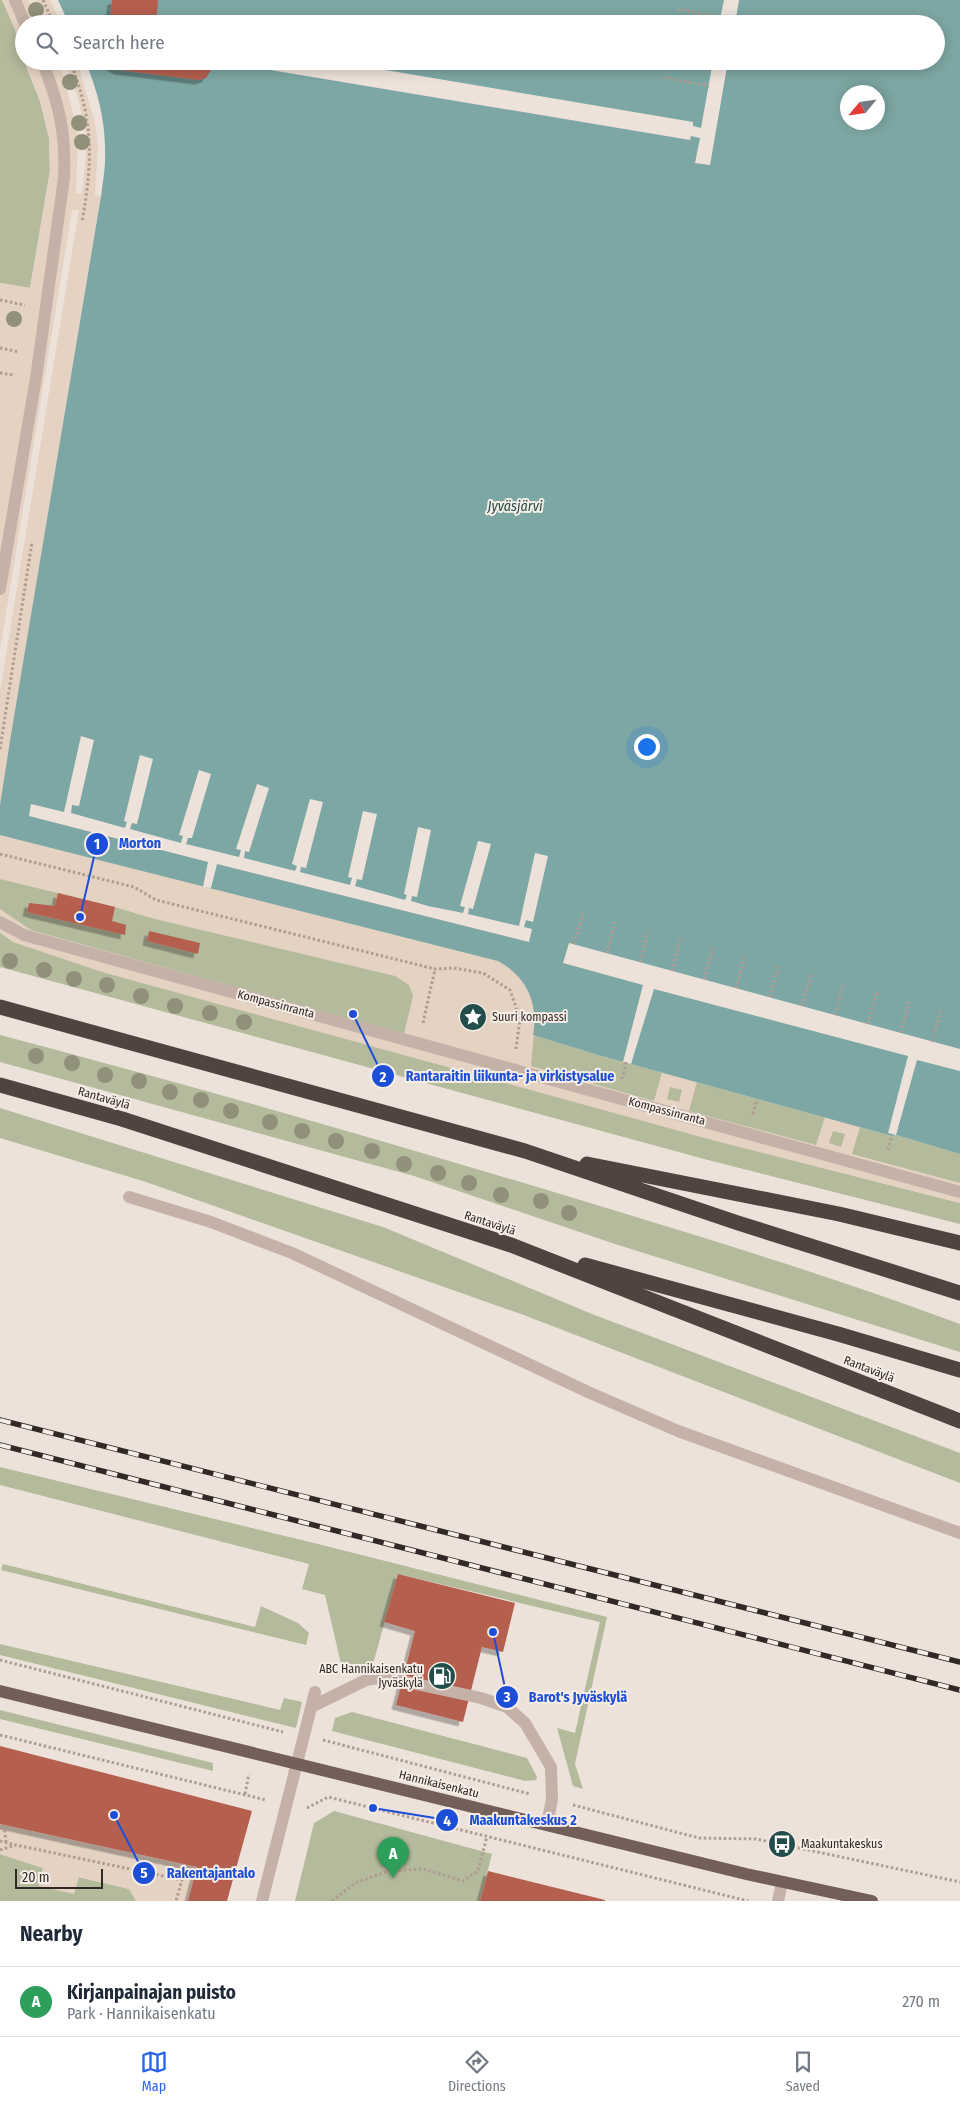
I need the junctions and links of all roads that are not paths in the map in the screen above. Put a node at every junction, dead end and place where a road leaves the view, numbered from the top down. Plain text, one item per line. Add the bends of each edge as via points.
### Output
1 (15, 0) edge
2 (21, 15) edge
3 (46, 70) edge
4 (0, 589) edge
5 (0, 922) edge
6 (0, 1006) edge
7 (0, 1085) edge
8 (525, 1151) junction
9 (960, 1192) edge
10 (129, 1197) dead end
11 (960, 1243) edge
12 (512, 1245) junction
13 (960, 1293) edge
14 (960, 1370) edge
15 (960, 1421) edge
16 (960, 1534) edge
17 (0, 1691) edge
18 (315, 1692) dead end
19 (311, 1707) junction
20 (296, 1763) junction
21 (547, 1825) junction
22 (782, 1882) junction
23 (262, 1901) edge
24 (778, 1901) edge
25 (872, 1901) edge

1 - 2 street
3 - 4 street via 62,119 64,178 36,378
5 - 9 street, Kompassinranta via 24,935
6 - 8 highway
7 - 12 highway, Rantaväylä via 122,1119
8 - 11 highway via 840,1214
8 - 13 highway
10 - 16 street via 211,1222 292,1253 561,1380 678,1431
12 - 14 highway
12 - 15 highway, Rantaväylä
17 - 20 main road, Hannikaisenkatu
18 - 19 street
19 - 20 street
19 - 21 street via 366,1680 384,1677 481,1698 507,1707 526,1723 551,1766 552,1799
20 - 21 main road, Hannikaisenkatu
20 - 23 street
21 - 22 main road, Hannikaisenkatu
22 - 24 street
22 - 25 main road, Hannikaisenkatu

